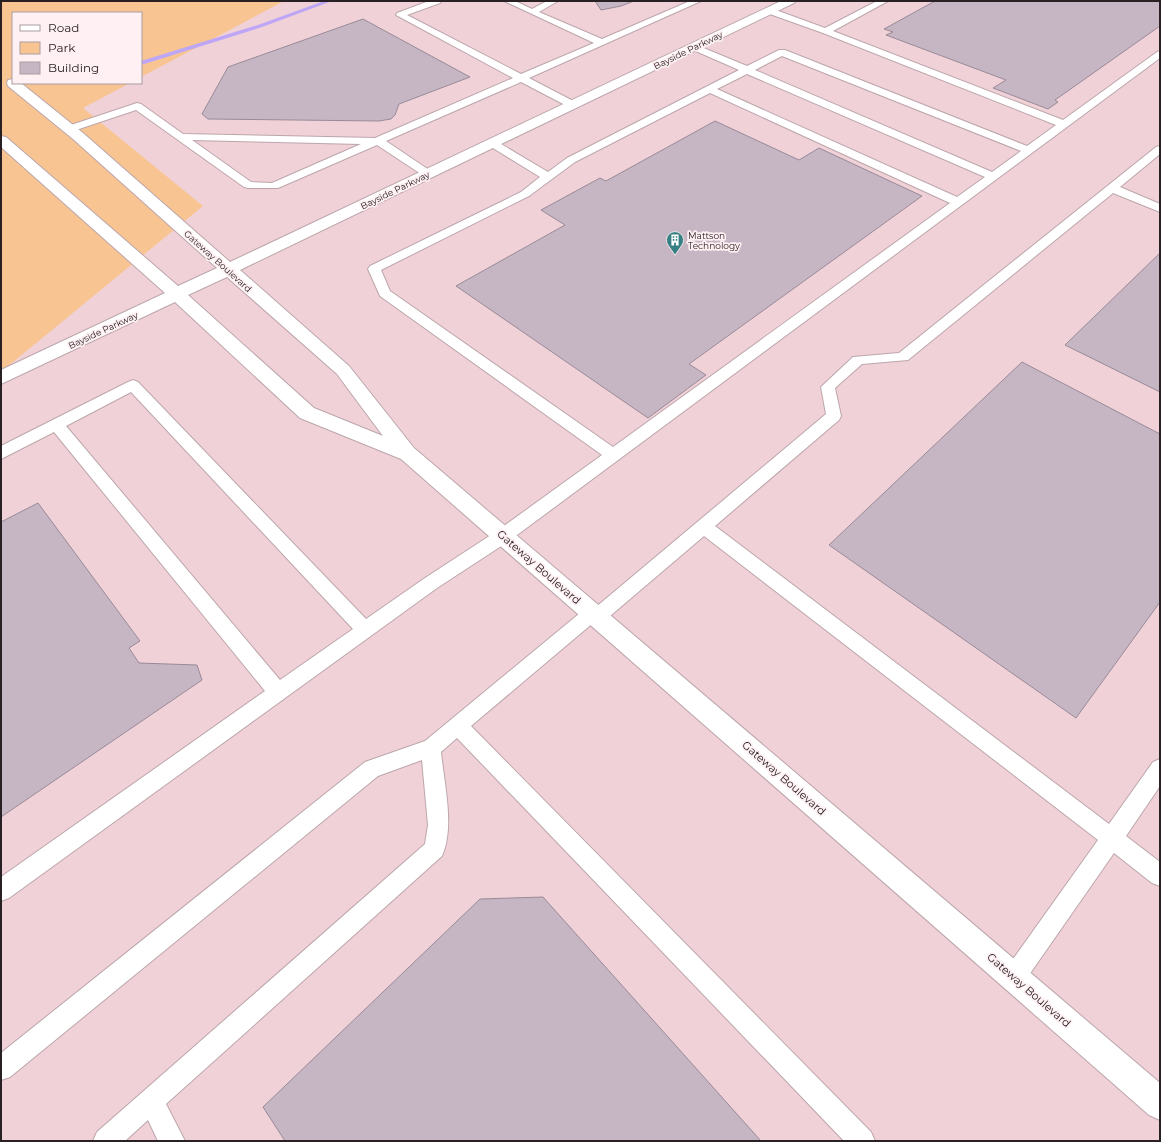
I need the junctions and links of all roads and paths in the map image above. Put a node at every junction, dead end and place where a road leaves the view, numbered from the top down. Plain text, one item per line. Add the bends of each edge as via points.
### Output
1 (437, 1) edge
2 (508, 1) edge
3 (554, 1) edge
4 (697, 1) edge
5 (790, 1) edge
6 (884, 1) edge
7 (770, 11) junction
8 (532, 12) junction
9 (826, 31) junction
10 (602, 43) junction
11 (694, 47) junction
12 (1160, 54) edge
13 (746, 70) junction
14 (1, 73) edge
15 (523, 77) junction
16 (12, 82) edge
17 (14, 84) edge
18 (709, 90) junction
19 (573, 105) junction
20 (1063, 124) junction
21 (69, 129) junction
22 (181, 137) junction
23 (1, 140) edge
24 (378, 141) junction
25 (492, 143) junction
26 (1160, 149) edge
27 (1028, 150) junction
28 (428, 174) junction
29 (993, 176) junction
30 (548, 177) junction
31 (1112, 188) junction
32 (958, 202) junction
33 (1160, 208) edge
34 (229, 270) junction
35 (178, 295) junction
36 (1, 378) edge
37 (56, 424) junction
38 (1, 453) edge
39 (407, 453) junction
40 (613, 455) junction
41 (704, 527) junction
42 (503, 536) junction
43 (595, 615) junction
44 (365, 630) junction
45 (278, 692) junction
46 (458, 726) junction
47 (431, 748) junction
48 (1160, 769) edge
49 (1111, 839) junction
50 (1160, 875) edge
51 (1, 890) edge
52 (1014, 977) junction
53 (1, 1068) edge
54 (151, 1101) junction
55 (1160, 1104) edge
56 (106, 1141) edge
57 (172, 1141) edge
58 (862, 1141) edge

1 - 15 lane via 400,15
2 - 8 lane
3 - 8 lane
4 - 10 lane
5 - 7 street, Bayside Parkway
6 - 9 lane
7 - 9 lane
7 - 11 street, Bayside Parkway
8 - 10 lane
9 - 20 lane
10 - 15 lane
11 - 13 lane
11 - 19 street, Bayside Parkway
12 - 20 lane
13 - 18 lane
13 - 27 lane via 782,52
13 - 29 lane
14 - 16 street, Gateway Boulevard
15 - 19 lane
15 - 24 lane
17 - 21 street, Gateway Boulevard
18 - 30 lane via 571,160
18 - 32 lane
19 - 25 street, Bayside Parkway
20 - 27 lane
21 - 22 lane via 137,106
21 - 34 street, Gateway Boulevard
22 - 24 lane
22 - 24 lane via 248,185 274,186
23 - 35 street, Gateway Boulevard
24 - 28 lane
25 - 28 street, Bayside Parkway
25 - 30 lane
26 - 31 lane
27 - 29 lane
28 - 34 street, Bayside Parkway
29 - 32 lane
30 - 40 lane via 526,194 374,269 385,293
31 - 33 lane
31 - 41 lane via 903,357 858,360 828,387 834,416
32 - 40 lane
34 - 35 street, Bayside Parkway
34 - 39 street, Gateway Boulevard via 343,370
35 - 36 street, Bayside Parkway
35 - 39 street, Gateway Boulevard via 307,412
37 - 38 lane
37 - 44 lane via 133,385
37 - 45 lane
39 - 42 street, Gateway Boulevard
40 - 42 lane
41 - 43 lane
41 - 49 lane
42 - 43 street, Gateway Boulevard
42 - 44 lane
43 - 46 lane
43 - 52 street, Gateway Boulevard
44 - 45 lane
45 - 51 lane
46 - 47 lane
46 - 58 lane
47 - 53 lane via 372,769
47 - 54 lane via 438,825 435,849
48 - 49 lane
49 - 50 lane
49 - 52 lane
52 - 55 street, Gateway Boulevard
54 - 56 lane
54 - 57 lane

